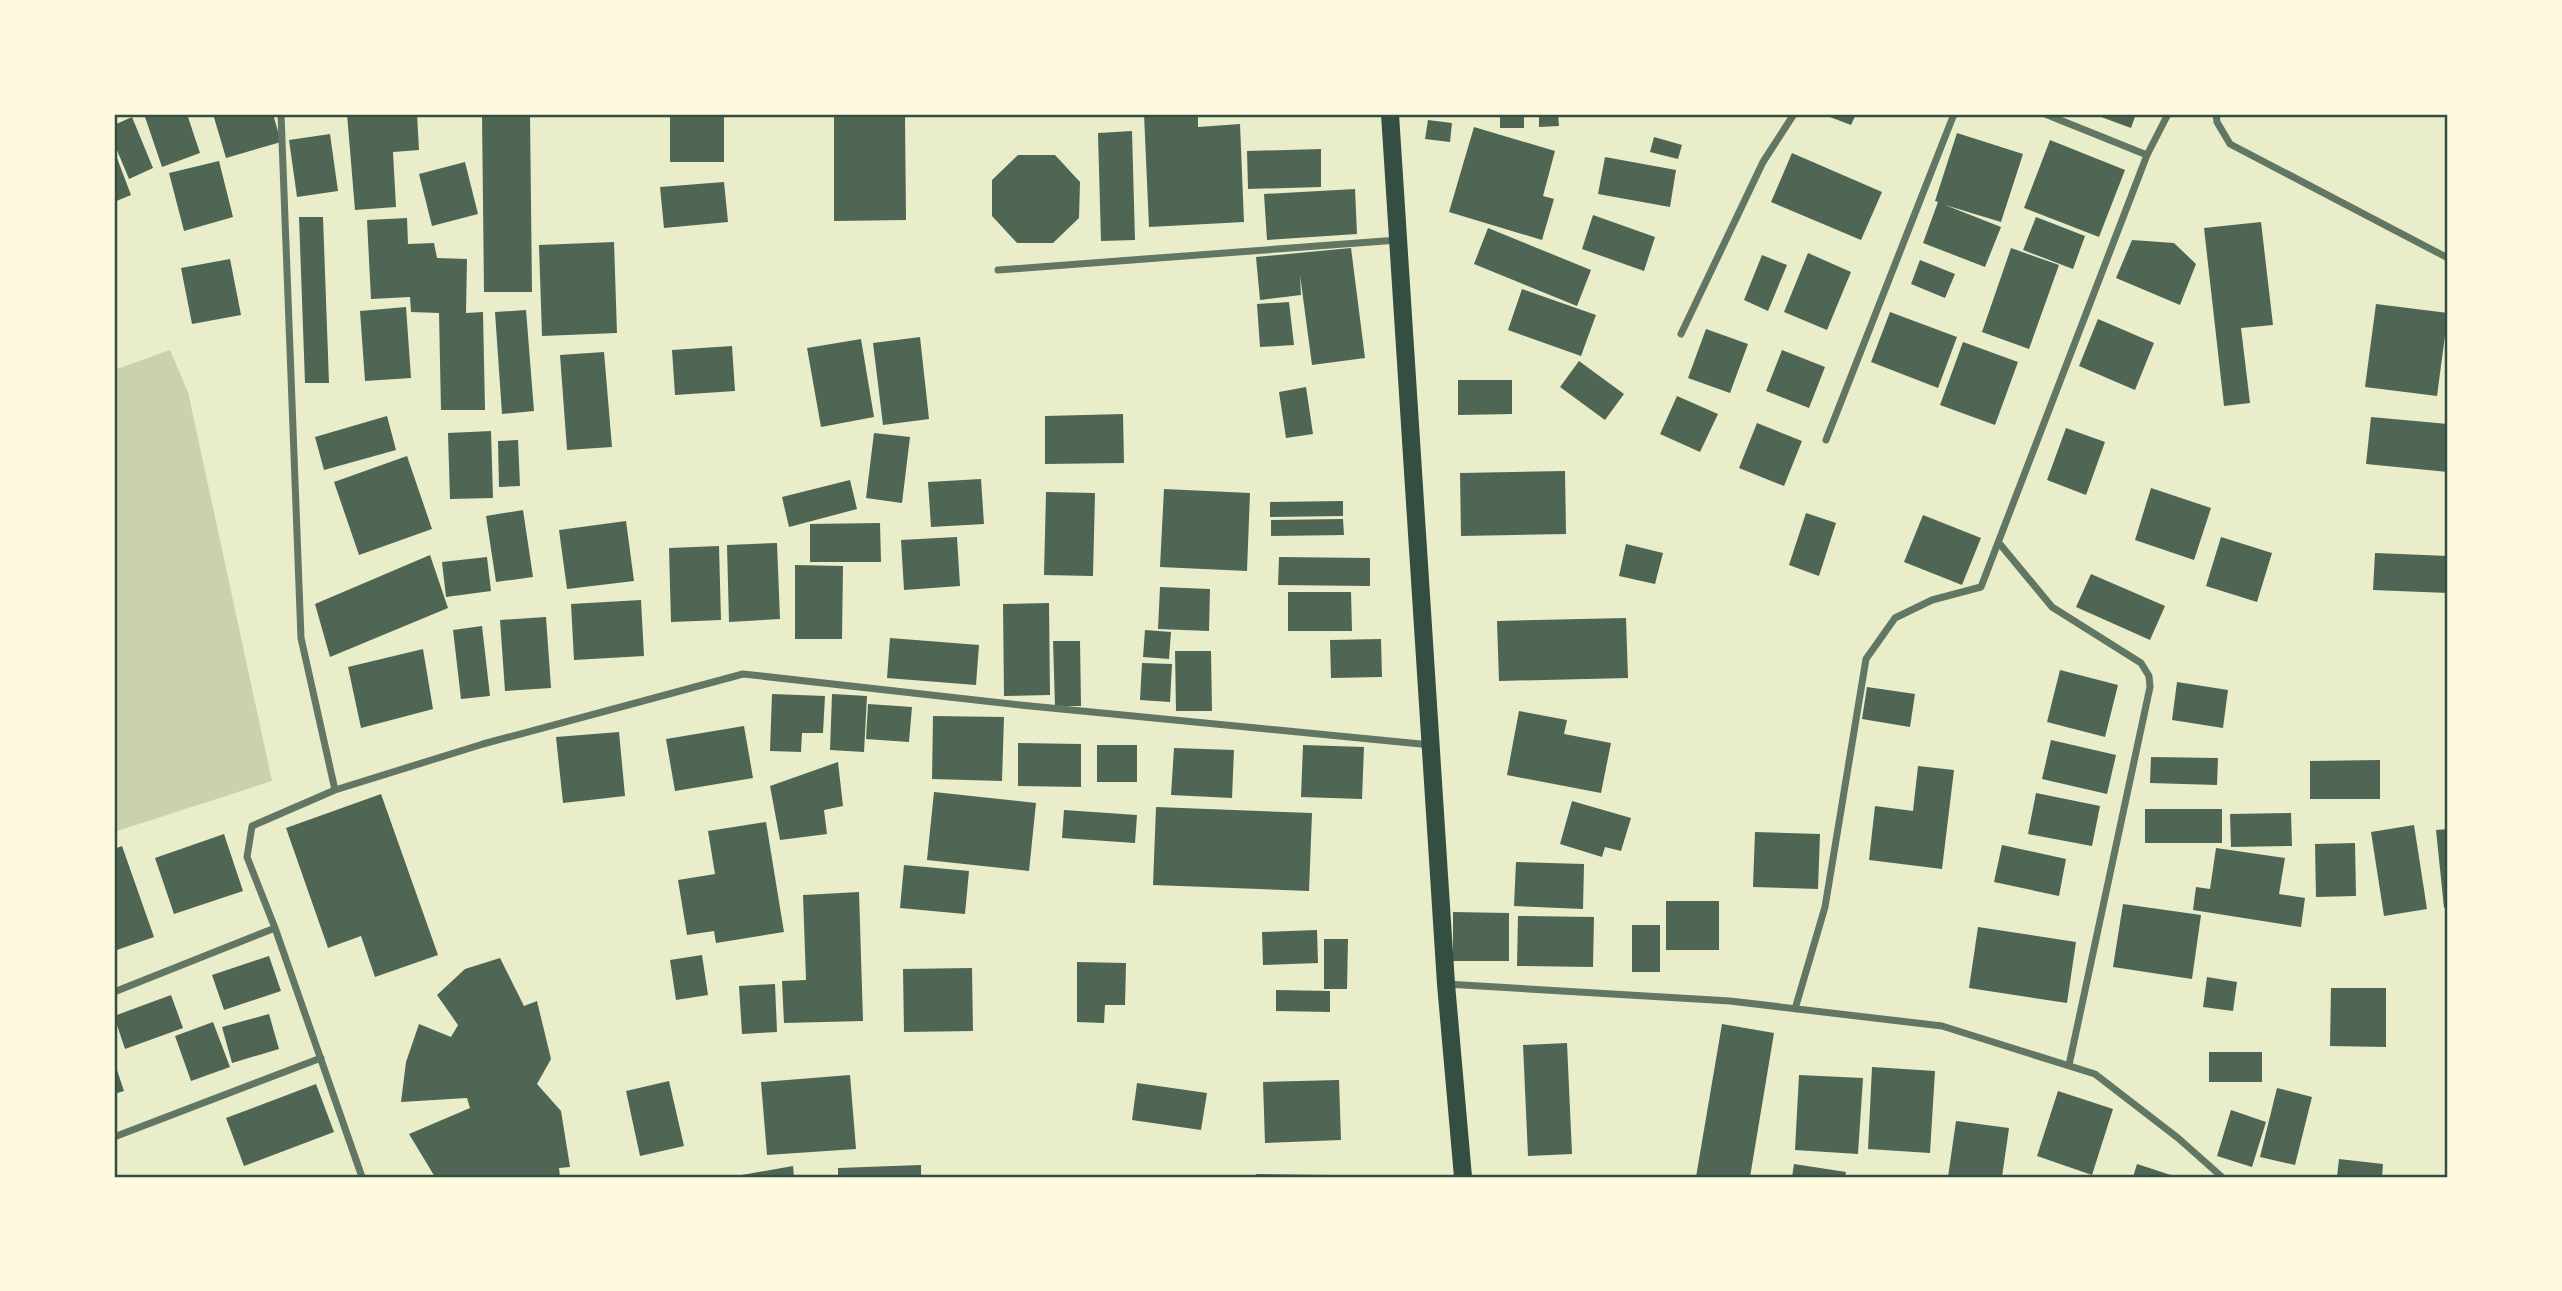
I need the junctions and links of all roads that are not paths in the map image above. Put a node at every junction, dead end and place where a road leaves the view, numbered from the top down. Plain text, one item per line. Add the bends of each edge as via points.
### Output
1 (281, 114) edge
2 (1391, 114) edge
3 (1794, 114) edge
4 (1954, 114) edge
5 (2045, 114) edge
6 (2168, 114) edge
7 (2216, 114) edge
8 (2147, 155) junction
9 (1400, 240) junction
10 (2448, 258) edge
11 (998, 270) dead end
12 (1681, 334) dead end
13 (1826, 440) dead end
14 (1999, 543) junction
15 (1432, 745) junction
16 (335, 790) junction
17 (275, 928) junction
18 (1446, 984) junction
19 (114, 992) edge
20 (1794, 1009) junction
21 (321, 1058) junction
22 (2069, 1065) junction
23 (114, 1138) edge
24 (362, 1177) edge
25 (1463, 1177) edge
26 (2222, 1177) edge

1 - 16 street via 301,638
2 - 9 main road
3 - 12 street via 1763,162
4 - 13 street
5 - 8 street
6 - 8 street
7 - 10 street via 2230,144
8 - 14 street
9 - 11 street
9 - 15 main road
14 - 20 street via 1981,587 1932,600 1895,618 1866,659 1825,907
14 - 22 street via 2052,607 2141,663 2149,676
15 - 16 street via 743,674 483,744
15 - 18 main road
16 - 17 street via 252,826 247,857
17 - 19 street
17 - 21 street
18 - 20 street
18 - 25 main road
20 - 22 street via 1942,1026
21 - 23 street
21 - 24 street
22 - 26 street via 2095,1074

